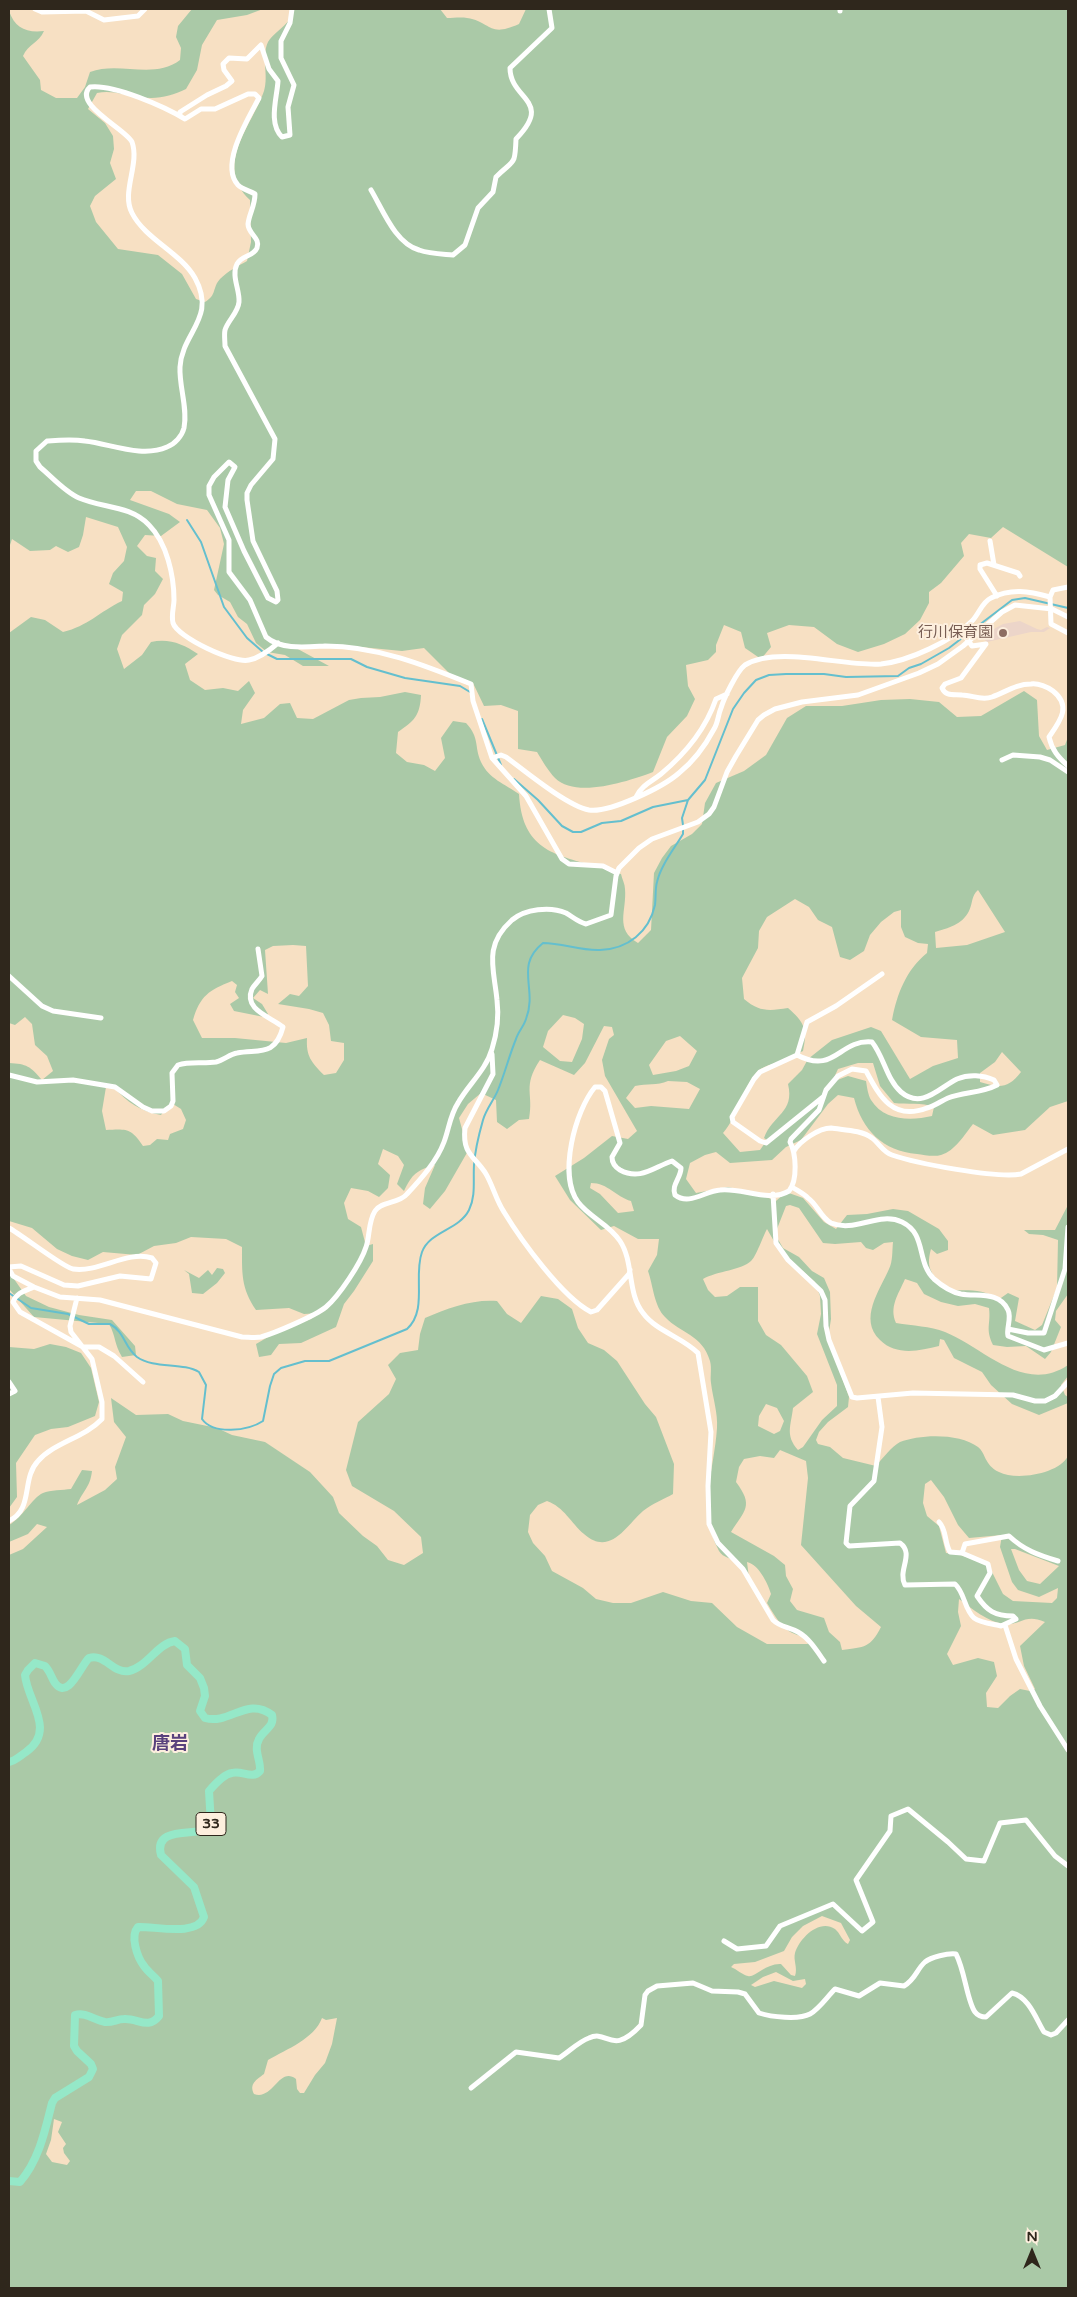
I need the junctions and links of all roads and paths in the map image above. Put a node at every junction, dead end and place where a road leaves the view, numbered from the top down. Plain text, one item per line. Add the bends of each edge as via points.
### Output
1 (35, 9) edge
2 (145, 9) edge
3 (292, 9) edge
4 (550, 9) edge
5 (180, 115) junction
6 (371, 190) dead end
7 (990, 541) dead end
8 (994, 566) junction
9 (1020, 576) dead end
10 (1068, 587) edge
11 (997, 596) junction
12 (1050, 597) junction
13 (1052, 609) junction
14 (1068, 617) edge
15 (961, 630) junction
16 (1068, 634) edge
17 (969, 641) junction
18 (278, 643) junction
19 (727, 694) junction
20 (492, 758) junction
21 (1002, 760) dead end
22 (1068, 766) edge
23 (1068, 772) edge
24 (635, 798) junction
25 (617, 873) junction
26 (258, 949) dead end
27 (882, 974) dead end
28 (9, 976) edge
29 (101, 1018) dead end
30 (492, 1051) junction
31 (797, 1055) junction
32 (9, 1075) edge
33 (824, 1097) junction
34 (1068, 1149) edge
35 (794, 1150) junction
36 (792, 1187) junction
37 (773, 1194) junction
38 (1068, 1227) edge
39 (9, 1228) edge
40 (630, 1267) junction
41 (9, 1268) edge
42 (34, 1287) junction
43 (77, 1301) junction
44 (1008, 1329) junction
45 (1068, 1344) edge
46 (83, 1347) junction
47 (9, 1382) edge
48 (143, 1382) dead end
49 (1068, 1382) edge
50 (9, 1394) edge
51 (878, 1396) junction
52 (9, 1521) edge
53 (938, 1522) dead end
54 (962, 1553) junction
55 (1058, 1561) dead end
56 (1006, 1625) junction
57 (824, 1661) dead end
58 (1068, 1750) edge
59 (9, 1762) edge
60 (1068, 1866) edge
61 (724, 1941) dead end
62 (1068, 2020) edge
63 (471, 2088) dead end
64 (9, 2181) edge

1 - 2 street via 42,12 86,11 104,20 116,20 138,16
3 - 5 street via 290,23 281,41 281,58 294,86 288,107 290,135 282,137 276,129 278,80 269,69 261,45 247,59 229,58 223,64 232,80
4 - 6 street via 552,28 510,68 510,76 530,106 531,120 516,139 515,160 496,177 492,192 478,208 460,250 453,255 409,246 396,232
5 - 18 street via 137,97 100,87 88,90 89,102 130,138 133,145 132,214 196,279 202,313 198,326 184,347 180,367 185,415 182,432 172,445 155,450 129,450 86,441 56,440 43,444 35,455 40,467 76,496 117,507 149,526 169,564 174,600 173,624 177,630 226,658 238,661 255,658
5 - 18 street via 185,119 201,109 215,109 248,94 259,98 236,143 233,174 238,185 255,194 248,224 258,247 254,253 242,257 236,266 239,302 225,330 225,346 275,439 273,459 251,485 247,500 253,541 277,591 276,602 268,598 225,508 228,480 235,467 233,464 229,462 214,477 209,486 209,496 229,540 229,572 250,600 266,637
7 - 8 street
8 - 9 street
8 - 11 street via 987,563 980,565 980,569
10 - 12 street via 1053,590
11 - 12 street via 1018,590
11 - 15 street via 987,600 974,620
12 - 13 street
13 - 14 street
13 - 16 street via 1051,624
13 - 17 street via 1015,605
15 - 17 street
15 - 19 street via 913,655 881,664 771,658 749,664 743,667
17 - 22 street via 974,647 986,644 962,678 945,684 944,691 950,695 978,698 992,697 1009,688 1033,683 1050,689 1061,697 1064,710 1049,737 1056,755
17 - 25 street via 938,664 899,681 858,695 802,702 764,714 727,772 714,808 698,822 652,839 639,848
18 - 20 street via 297,647 346,646 368,650 429,667 471,684 473,701
19 - 24 street via 716,699 711,713 690,745 661,774 641,787
19 - 24 street via 716,727 702,750 678,775
20 - 24 street via 506,757 563,797 589,810 600,810
20 - 25 street via 526,796 562,859 569,864 603,866
21 - 23 street via 1013,755 1040,757
25 - 30 street via 611,915 586,924 554,910 543,910 512,920 499,935 491,959 498,1001 498,1024
26 - 32 street via 262,976 251,990 251,1003 254,1009 283,1028 281,1034 274,1044 261,1052 236,1053 216,1062 178,1065 172,1073 173,1101 164,1110 143,1107 115,1087 73,1080 37,1082
27 - 31 street via 807,1022
28 - 29 street via 52,1011
30 - 40 street via 493,1074 464,1136 471,1158 486,1174 504,1212 556,1281 591,1312 597,1310 629,1274
30 - 43 street via 455,1107 438,1154 405,1197 375,1209 366,1247 333,1300 324,1308 275,1332 259,1337 242,1337 95,1299
31 - 33 street via 760,1072 732,1116 733,1122 766,1142
31 - 33 street via 810,1062 820,1062 858,1042 872,1042 896,1086 914,1098 938,1093 957,1079 969,1076 984,1075 994,1080 996,1085 910,1112 887,1104 866,1071 852,1069 838,1076
33 - 35 street via 819,1110 791,1139
34 - 35 street via 1014,1175 891,1155 867,1136 831,1128 798,1144
35 - 36 street
36 - 37 street via 787,1193
36 - 44 street via 809,1198 829,1222 838,1225 854,1226 880,1219 903,1222 919,1239 924,1262 933,1278 953,1292 997,1298 1009,1312
37 - 40 street via 725,1189 693,1199 680,1199 674,1188 681,1168 672,1161 644,1174 620,1170 612,1162 620,1143 608,1097 601,1087 595,1087 578,1119 568,1182 578,1203 619,1240
37 - 51 street via 776,1243 788,1260 821,1291 829,1340 852,1397
38 - 44 street via 1065,1269 1044,1333 1028,1334
39 - 41 street via 71,1269 84,1270 142,1256 152,1258 156,1264 151,1280 120,1276 78,1286 53,1281 21,1266
40 - 57 street via 643,1314 698,1353 711,1432 708,1503 713,1534 742,1569 777,1625 798,1632
41 - 42 street via 13,1276
42 - 43 street
42 - 46 street via 18,1293 13,1302 16,1308
43 - 46 street via 70,1326 74,1338
44 - 45 street via 1008,1336 1044,1350
46 - 48 street via 99,1347
46 - 52 street via 96,1370 102,1419 95,1427 37,1462 32,1470 23,1509
47 - 50 street via 15,1391
49 - 51 street via 1055,1396 1045,1401 1004,1395 913,1393
51 - 56 street via 882,1427 874,1481 850,1506 846,1544 900,1543 905,1546 908,1556 902,1580 905,1585 955,1584 961,1589 974,1618
53 - 54 street via 944,1527 950,1552
54 - 55 street via 965,1544 1009,1536 1023,1548
54 - 56 street via 988,1564 990,1573 977,1596 985,1608 999,1616 1016,1619
56 - 58 street via 1016,1659
59 - 64 main road, 33 via 32,1748 37,1739 40,1718 25,1675 35,1664 45,1666 56,1685 62,1688 74,1683 89,1658 100,1657 120,1670 128,1671 170,1642 181,1644 187,1665 200,1678 205,1696 200,1711 205,1718 216,1719 260,1708 273,1719 257,1743 260,1772 252,1775 230,1773 209,1790 211,1814 208,1829 174,1833 161,1843 161,1855 197,1893 204,1917 200,1924 184,1928 138,1927 136,1930 135,1944 144,1966 158,1981 159,2016 149,2024 126,2019 104,2022 86,2014 75,2015 74,2046 91,2064 91,2074 55,2098 44,2138 25,2176 20,2182
60 - 61 street via 1055,1856 1026,1820 1000,1823 984,1862 966,1859 908,1809 891,1816 890,1831 856,1880 873,1922 862,1931 833,1904 780,1926 766,1946 737,1949
62 - 63 street via 1056,2033 1047,2034 1026,2002 1019,1994 1012,1993 986,2017 981,2017 971,2002 956,1954 926,1962 915,1978 904,1986 880,1983 859,1996 835,1989 813,2013 804,2017 775,2017 759,2013 748,1996 738,1992 712,1991 693,1983 657,1986 645,1995 641,2025 622,2041 590,2037 559,2058 516,2052

